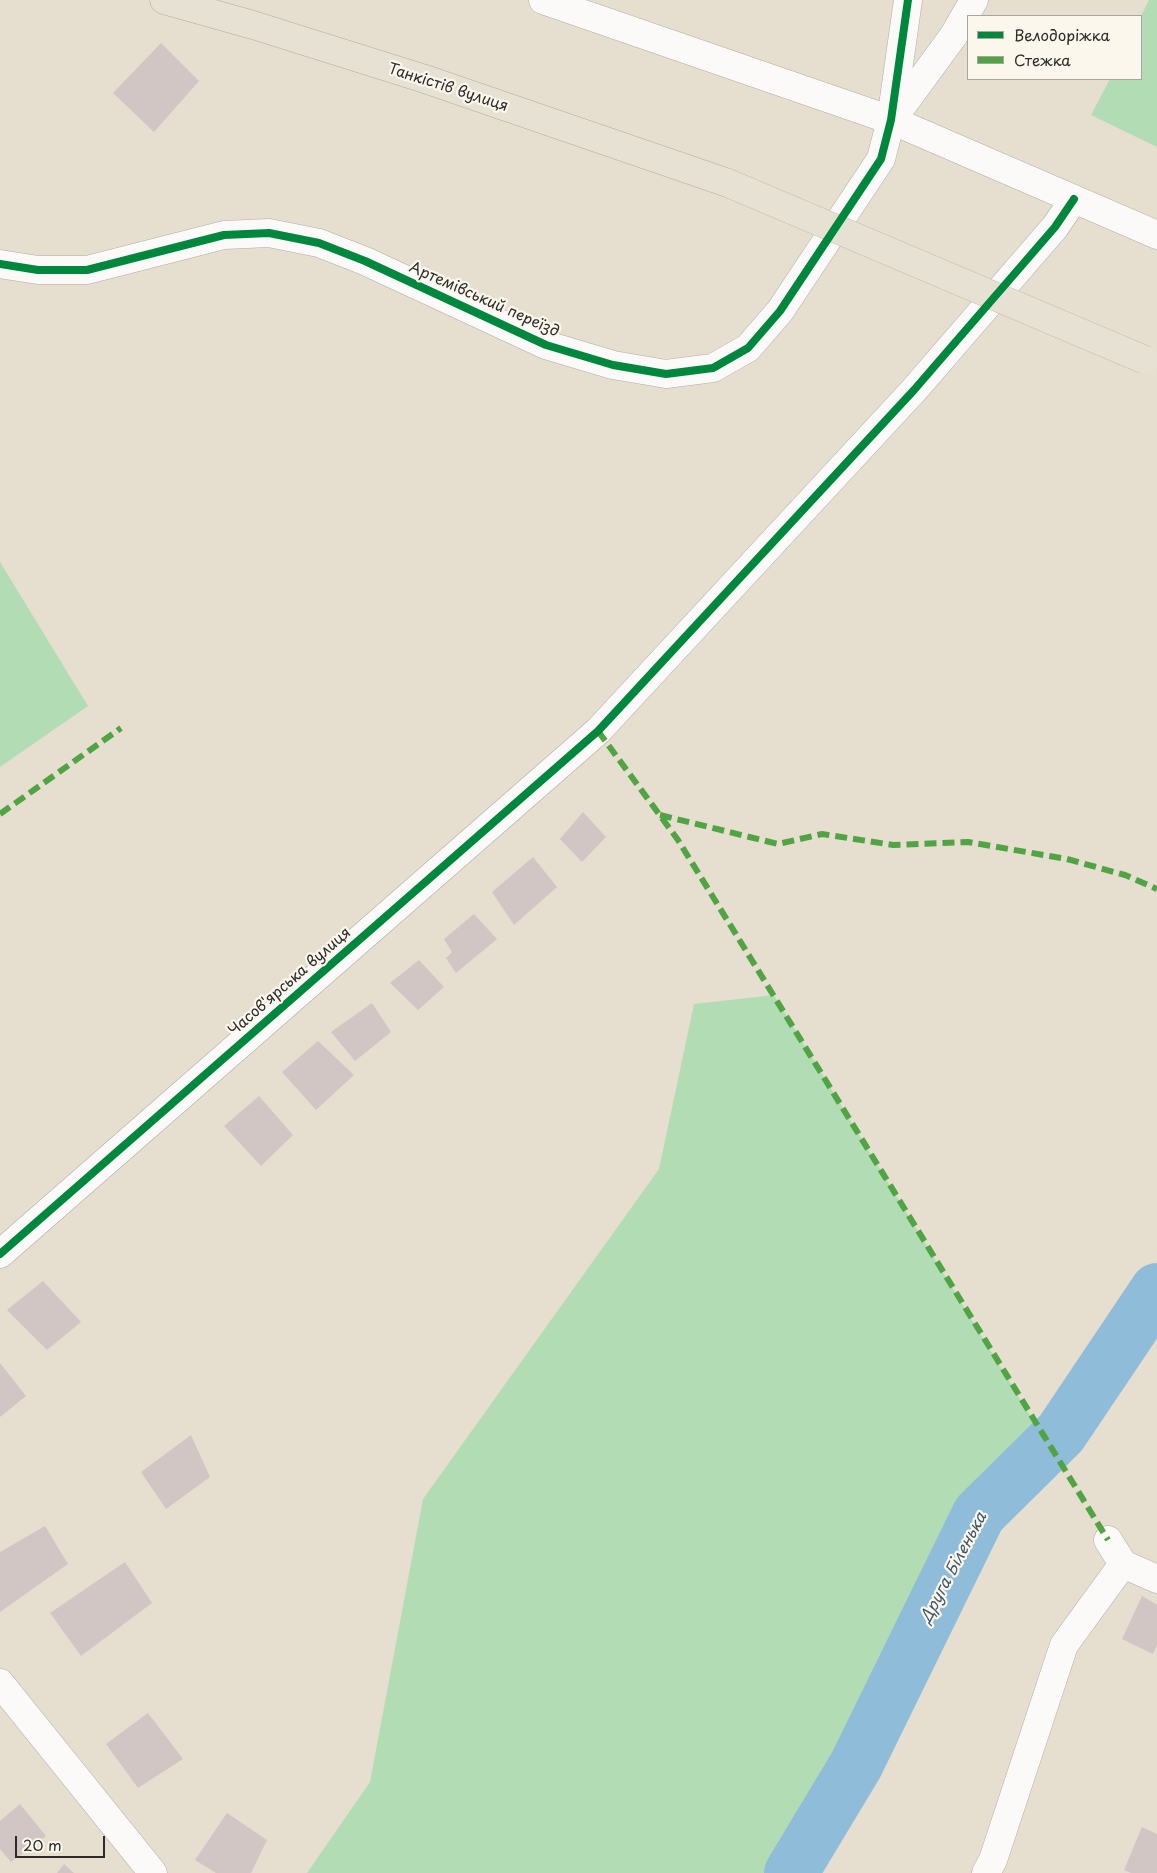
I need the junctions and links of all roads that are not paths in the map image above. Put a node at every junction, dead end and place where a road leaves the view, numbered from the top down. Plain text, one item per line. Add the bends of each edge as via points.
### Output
1 (164, 0) edge
2 (543, 0) edge
3 (908, 0) edge
4 (974, 0) edge
5 (891, 120) junction
6 (1074, 199) junction
7 (1157, 235) edge
8 (0, 264) edge
9 (1151, 362) edge
10 (0, 1254) edge
11 (1108, 1540) dead end
12 (1123, 1564) junction
13 (1157, 1579) edge
14 (0, 1683) edge
15 (153, 1873) edge
16 (986, 1873) edge

1 - 9 main road, Танкістів вулиця, bridge via 425,79 728,183
2 - 5 street
3 - 5 street, Артемівський переїзд
4 - 5 street via 954,35
5 - 6 street
5 - 8 street, Артемівський переїзд via 881,159 780,310 748,348 713,368 666,374 613,366 546,345 365,260 319,243 269,232 224,235 87,270 38,270
6 - 7 street
6 - 10 street, Часов'ярська вулиця via 1055,227 914,390 598,731
11 - 12 street
12 - 13 street
12 - 16 street via 1064,1644
14 - 15 street

